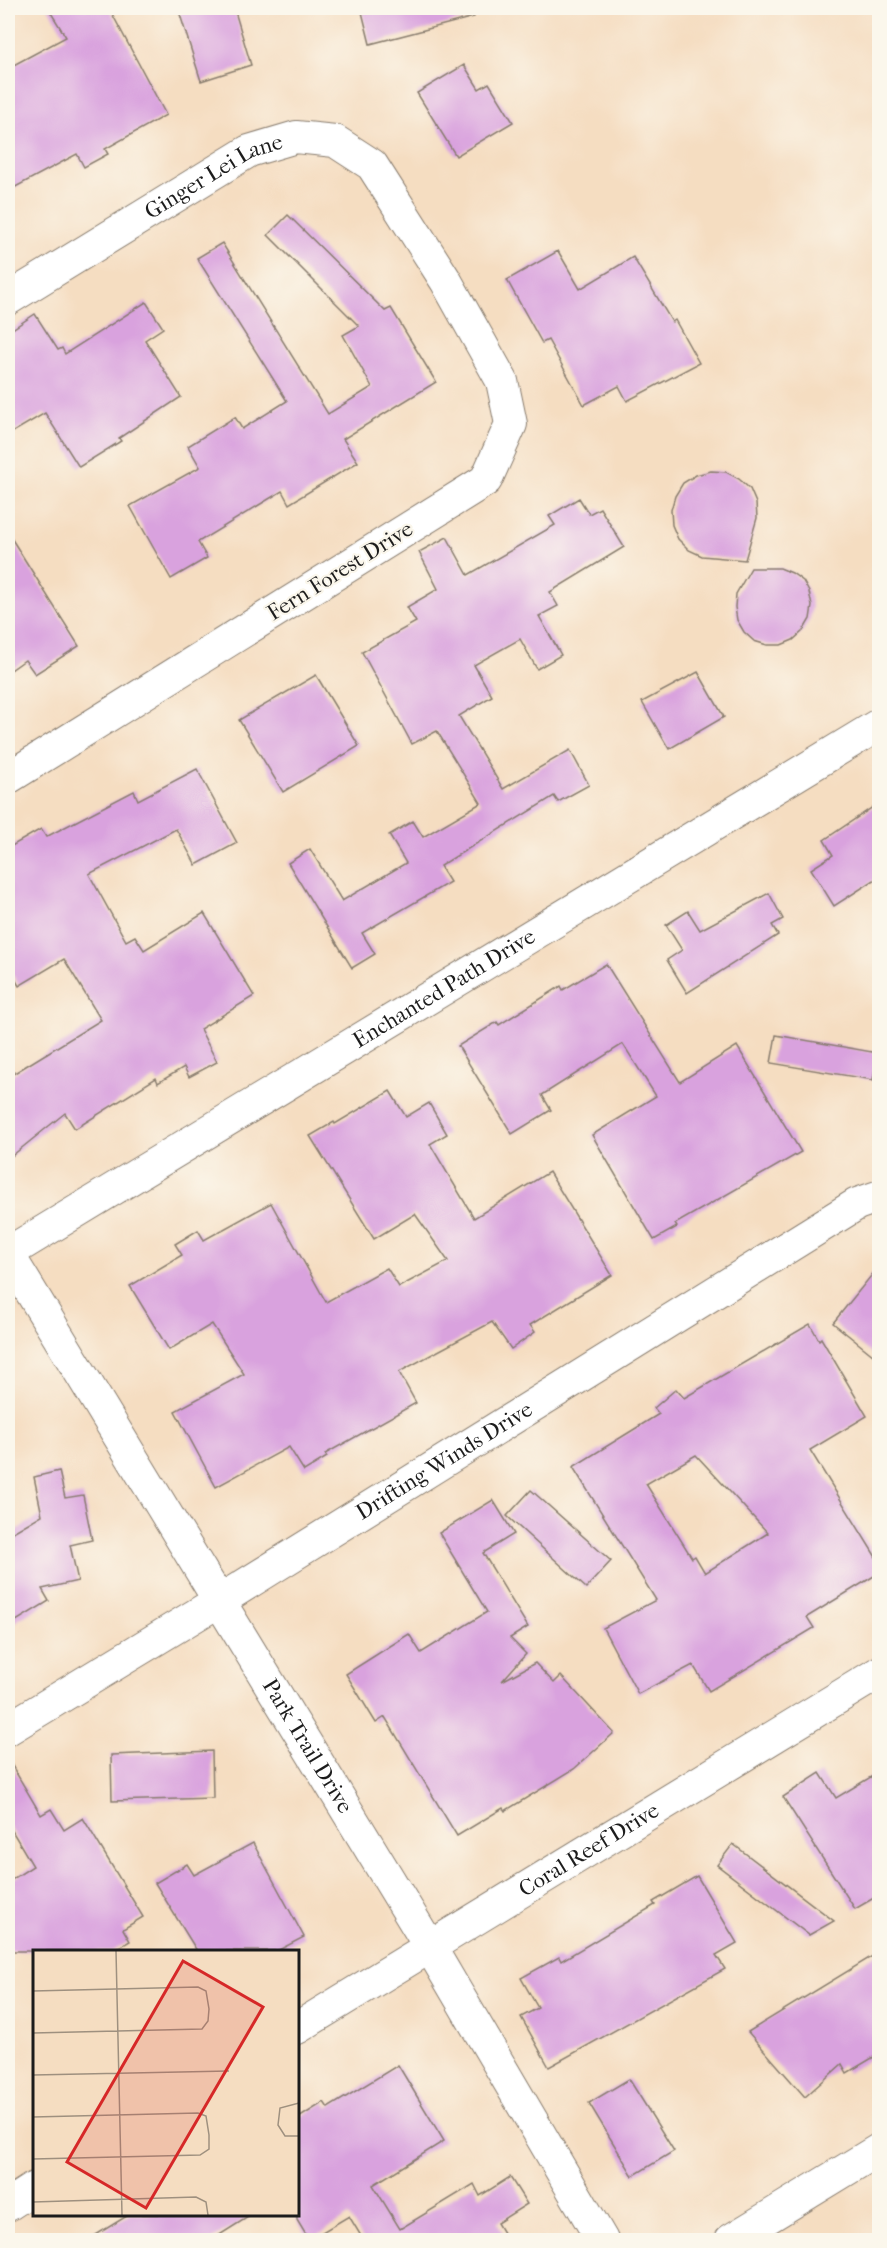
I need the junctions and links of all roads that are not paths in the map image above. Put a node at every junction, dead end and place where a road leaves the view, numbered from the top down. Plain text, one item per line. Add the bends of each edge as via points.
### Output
1 (446, 281) joint
2 (8, 299) edge
3 (879, 724) edge
4 (8, 778) edge
5 (879, 1196) edge
6 (8, 1254) edge
7 (219, 1601) junction
8 (879, 1671) edge
9 (8, 1729) edge
10 (430, 1947) junction
11 (298, 2027) edge
12 (879, 2149) edge
13 (33, 2189) edge
14 (8, 2205) edge
15 (602, 2241) edge
16 (731, 2241) edge

1 - 2 street, Ginger Lei Lane via 372,165 335,141 296,136 249,152
1 - 4 street, Fern Forest Drive via 502,381 511,424 486,480
3 - 6 street, Enchanted Path Drive
5 - 7 street, Drifting Winds Drive via 857,1204
6 - 7 street, Park Trail Drive
7 - 9 street, Drifting Winds Drive
7 - 10 street, Park Trail Drive
8 - 10 street, Coral Reef Drive
10 - 11 street, Coral Reef Drive
10 - 15 street, Park Trail Drive
12 - 16 street
13 - 14 street

